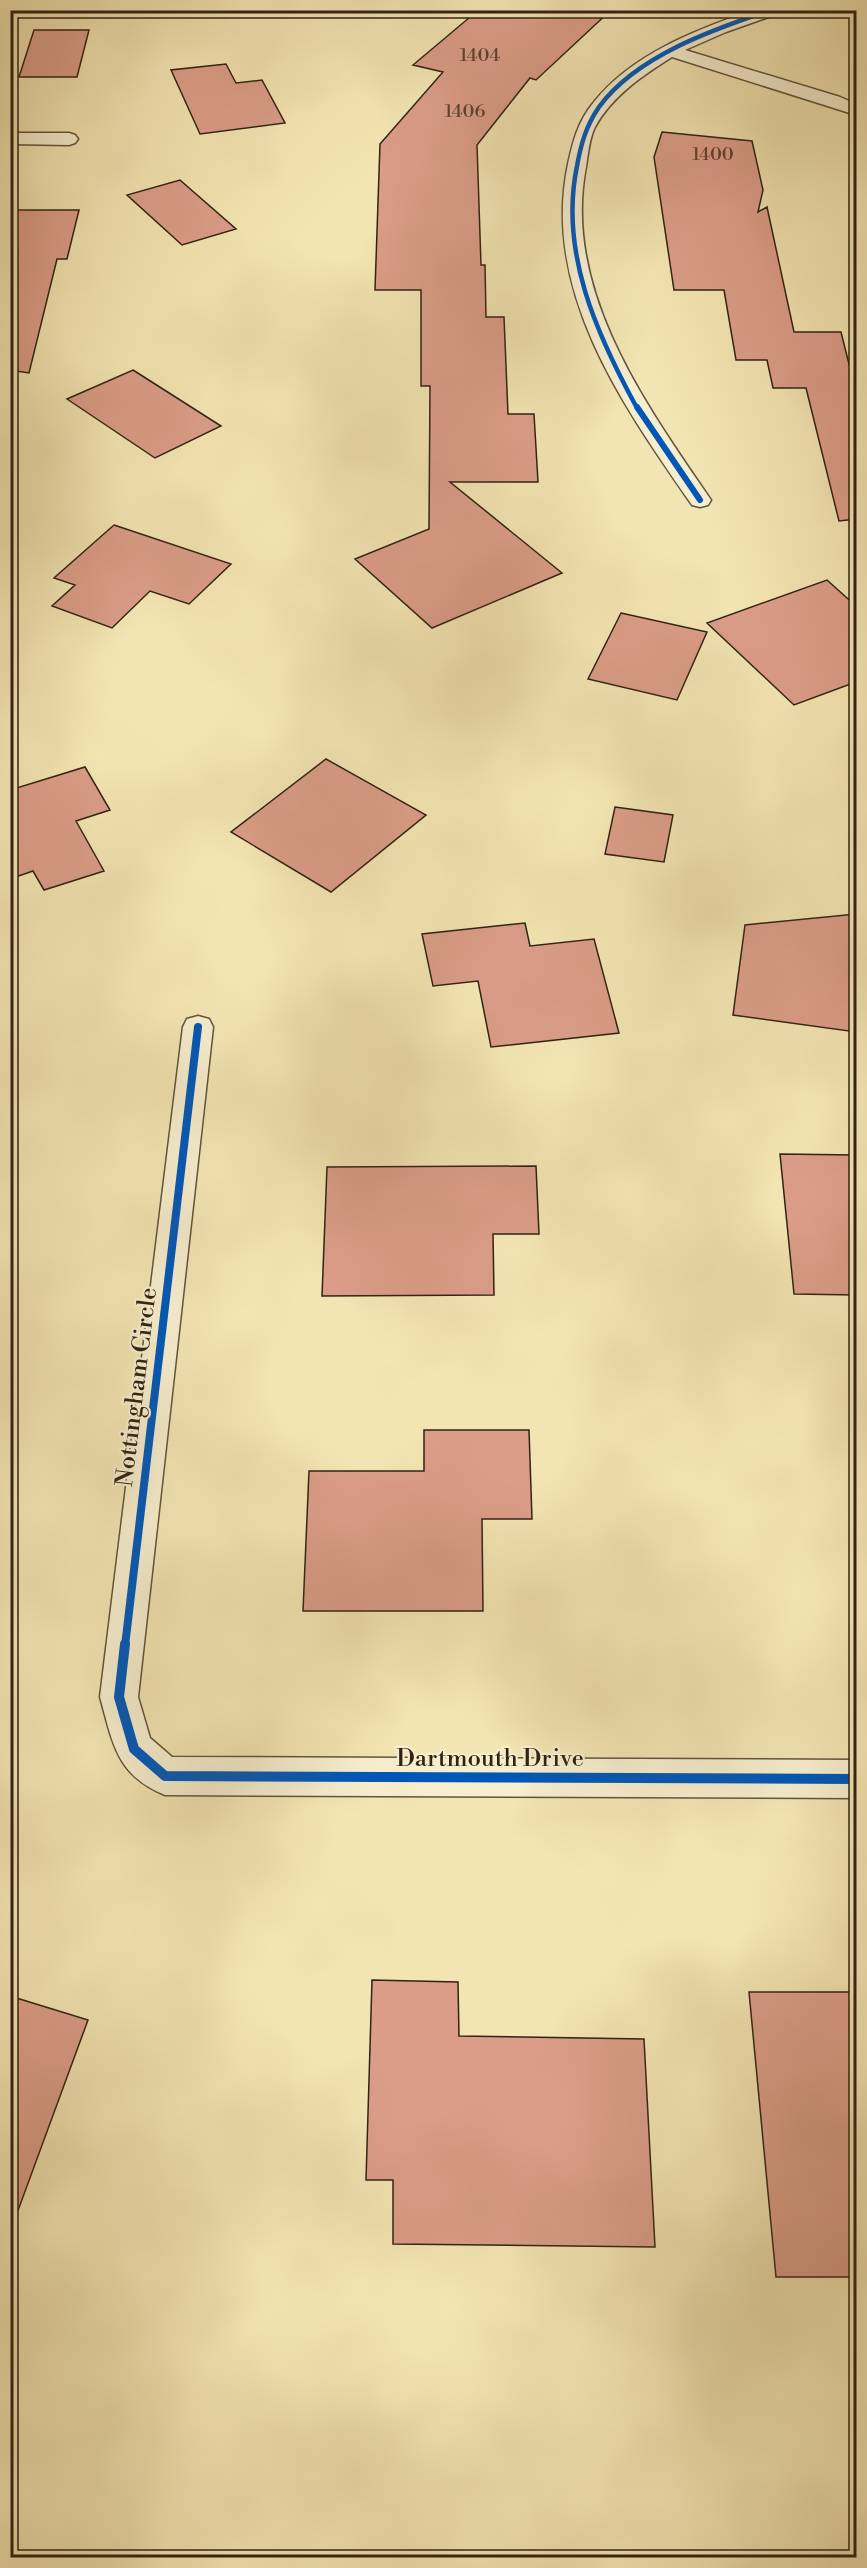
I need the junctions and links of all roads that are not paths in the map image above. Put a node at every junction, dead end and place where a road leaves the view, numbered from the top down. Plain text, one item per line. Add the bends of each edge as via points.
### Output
1 (771, 10) edge
2 (669, 51) junction
3 (856, 110) edge
4 (10, 138) edge
5 (69, 139) dead end
6 (700, 500) dead end
7 (198, 1028) dead end
8 (134, 1749) joint
9 (856, 1779) edge

1 - 2 street
2 - 3 street
2 - 6 street via 629,78 586,128 571,201 580,274 618,371 640,412
4 - 5 street
7 - 8 street, Nottingham Circle via 119,1697
8 - 9 street, Dartmouth Drive via 165,1776

